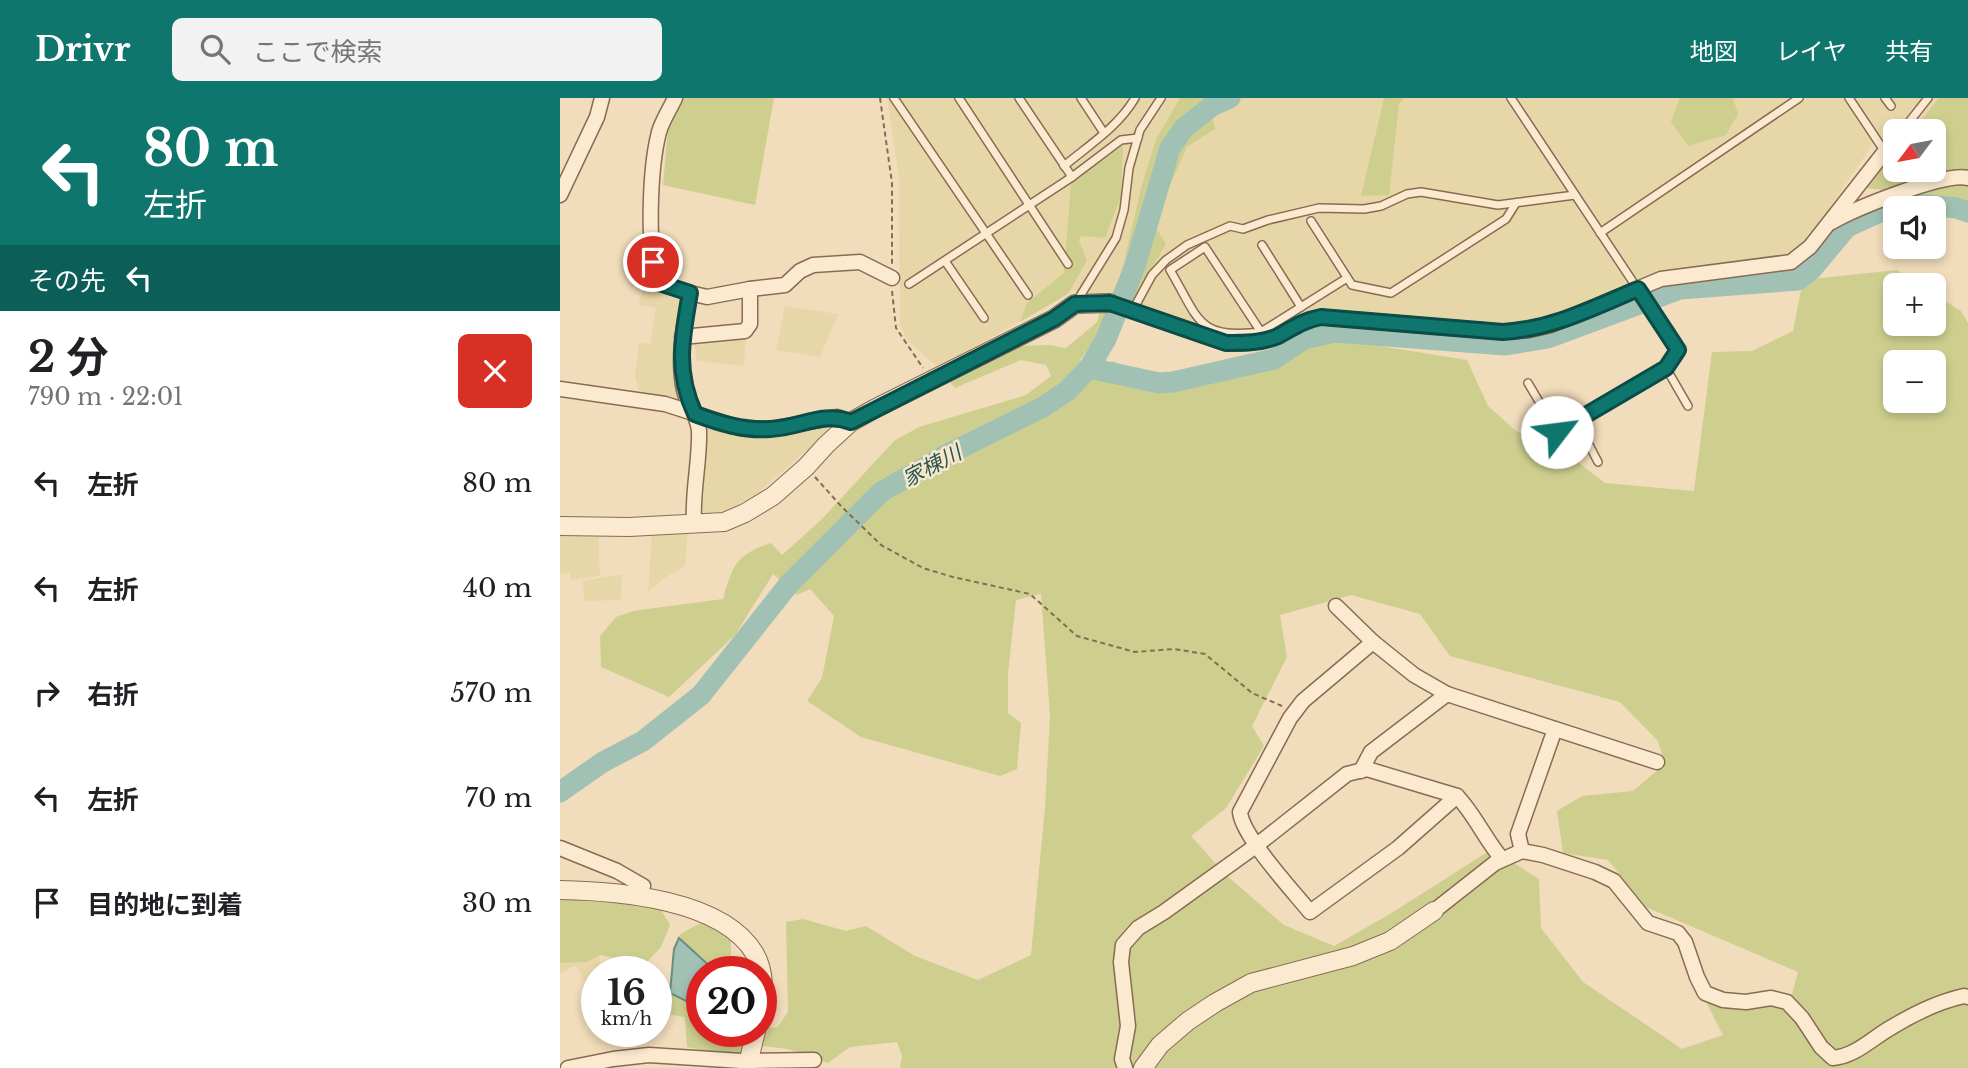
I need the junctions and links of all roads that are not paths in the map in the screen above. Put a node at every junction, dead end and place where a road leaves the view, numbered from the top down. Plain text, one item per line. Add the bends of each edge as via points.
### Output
1 (602, 98) edge
2 (675, 98) edge
3 (894, 98) edge
4 (959, 98) edge
5 (1019, 98) edge
6 (1081, 98) edge
7 (1135, 98) edge
8 (1161, 98) edge
9 (1511, 98) edge
10 (1799, 98) edge
11 (1849, 98) edge
12 (1885, 98) edge
13 (1928, 98) edge
14 (1891, 106) dead end
15 (1911, 119) edge
16 (1104, 133) junction
17 (1883, 137) edge
18 (1138, 138) junction
19 (1883, 154) edge
20 (1064, 166) junction
21 (1072, 177) junction
22 (1968, 178) edge
23 (560, 195) edge
24 (1574, 195) junction
25 (1516, 203) junction
26 (1030, 205) junction
27 (1311, 221) dead end
28 (1827, 225) junction
29 (986, 233) junction
30 (1600, 233) junction
31 (1262, 245) dead end
32 (945, 261) junction
33 (1068, 264) dead end
34 (892, 278) road end
35 (1348, 278) junction
36 (909, 284) dead end
37 (750, 289) junction
38 (1638, 289) junction
39 (690, 293) junction
40 (1028, 295) dead end
41 (1075, 304) junction
42 (1123, 306) junction
43 (1301, 307) junction
44 (984, 318) dead end
45 (1261, 332) junction
46 (682, 337) junction
47 (1666, 368) junction
48 (1528, 383) dead end
49 (560, 389) edge
50 (1688, 406) dead end
51 (695, 414) junction
52 (1576, 421) junction
53 (851, 422) junction
54 (1598, 461) dead end
55 (694, 523) junction
56 (560, 526) edge
57 (1336, 606) dead end
58 (1373, 642) junction
59 (1447, 695) junction
60 (1555, 729) junction
61 (1657, 762) dead end
62 (1361, 771) junction
63 (1457, 796) junction
64 (1257, 845) junction
65 (560, 848) edge
66 (1522, 851) junction
67 (1502, 859) junction
68 (560, 890) edge
69 (640, 897) junction
70 (1434, 911) joint
71 (756, 956) edge
72 (1968, 997) edge
73 (752, 1047) edge
74 (814, 1060) dead end
75 (747, 1064) edge
76 (568, 1068) edge
77 (1125, 1068) edge
78 (1143, 1068) edge

1 - 23 street
2 - 39 street via 659,131 651,197 653,262 659,283
3 - 29 lane
4 - 26 lane
5 - 20 lane
6 - 16 lane
7 - 16 lane
8 - 18 lane
9 - 24 lane
10 - 30 lane
11 - 17 lane
12 - 14 lane
13 - 15 lane
16 - 20 lane
18 - 21 lane via 1121,140
18 - 41 lane via 1116,237
19 - 28 street
20 - 21 lane
21 - 26 lane
22 - 28 street via 1929,183
24 - 25 lane
24 - 30 lane
25 - 35 lane via 1506,219 1391,293 1352,285
25 - 42 lane via 1498,205 1421,192 1381,206 1319,208 1244,229 1230,226 1187,244
26 - 29 lane
26 - 33 lane
27 - 35 lane
28 - 38 street via 1791,262 1677,275
29 - 32 lane
29 - 40 lane
30 - 38 lane
31 - 43 lane
32 - 36 lane
32 - 44 lane
34 - 37 street via 860,262 813,265 785,285
35 - 43 lane
37 - 39 street via 707,298
37 - 46 street via 750,324 745,331
38 - 42 street via 1566,320 1529,330 1503,332 1321,317 1276,337 1246,344 1226,343
38 - 47 lane via 1678,350
39 - 46 street
41 - 42 street
41 - 53 street
43 - 45 lane
45 - 45 lane via 1205,247 1170,270 1208,329 1234,335
46 - 51 street via 681,371
47 - 50 lane
47 - 52 lane
48 - 52 lane via 1557,432
49 - 51 street via 665,404
51 - 53 street via 740,428 770,429 837,417
51 - 55 street via 699,429
52 - 54 lane
53 - 55 street via 773,496 724,522
55 - 56 street
57 - 58 street
58 - 59 street
58 - 64 street via 1303,701 1290,718 1240,812
59 - 60 street
59 - 62 street via 1371,752
60 - 61 street
60 - 66 street via 1518,834
62 - 63 street
62 - 64 street via 1347,774
63 - 64 street via 1398,848 1310,912
63 - 67 street
64 - 77 street via 1138,928 1123,945 1128,1026 1122,1059
65 - 69 street via 643,886
66 - 67 street
66 - 72 street via 1614,881 1648,923 1678,933 1705,993 1723,1000 1787,1002 1833,1058 1844,1057 1937,1002
67 - 70 street
68 - 69 street
69 - 71 street via 709,915 743,939
70 - 78 street via 1390,941 1353,956 1251,983 1188,1021 1160,1045
73 - 75 street
74 - 75 street
75 - 76 street via 649,1055

